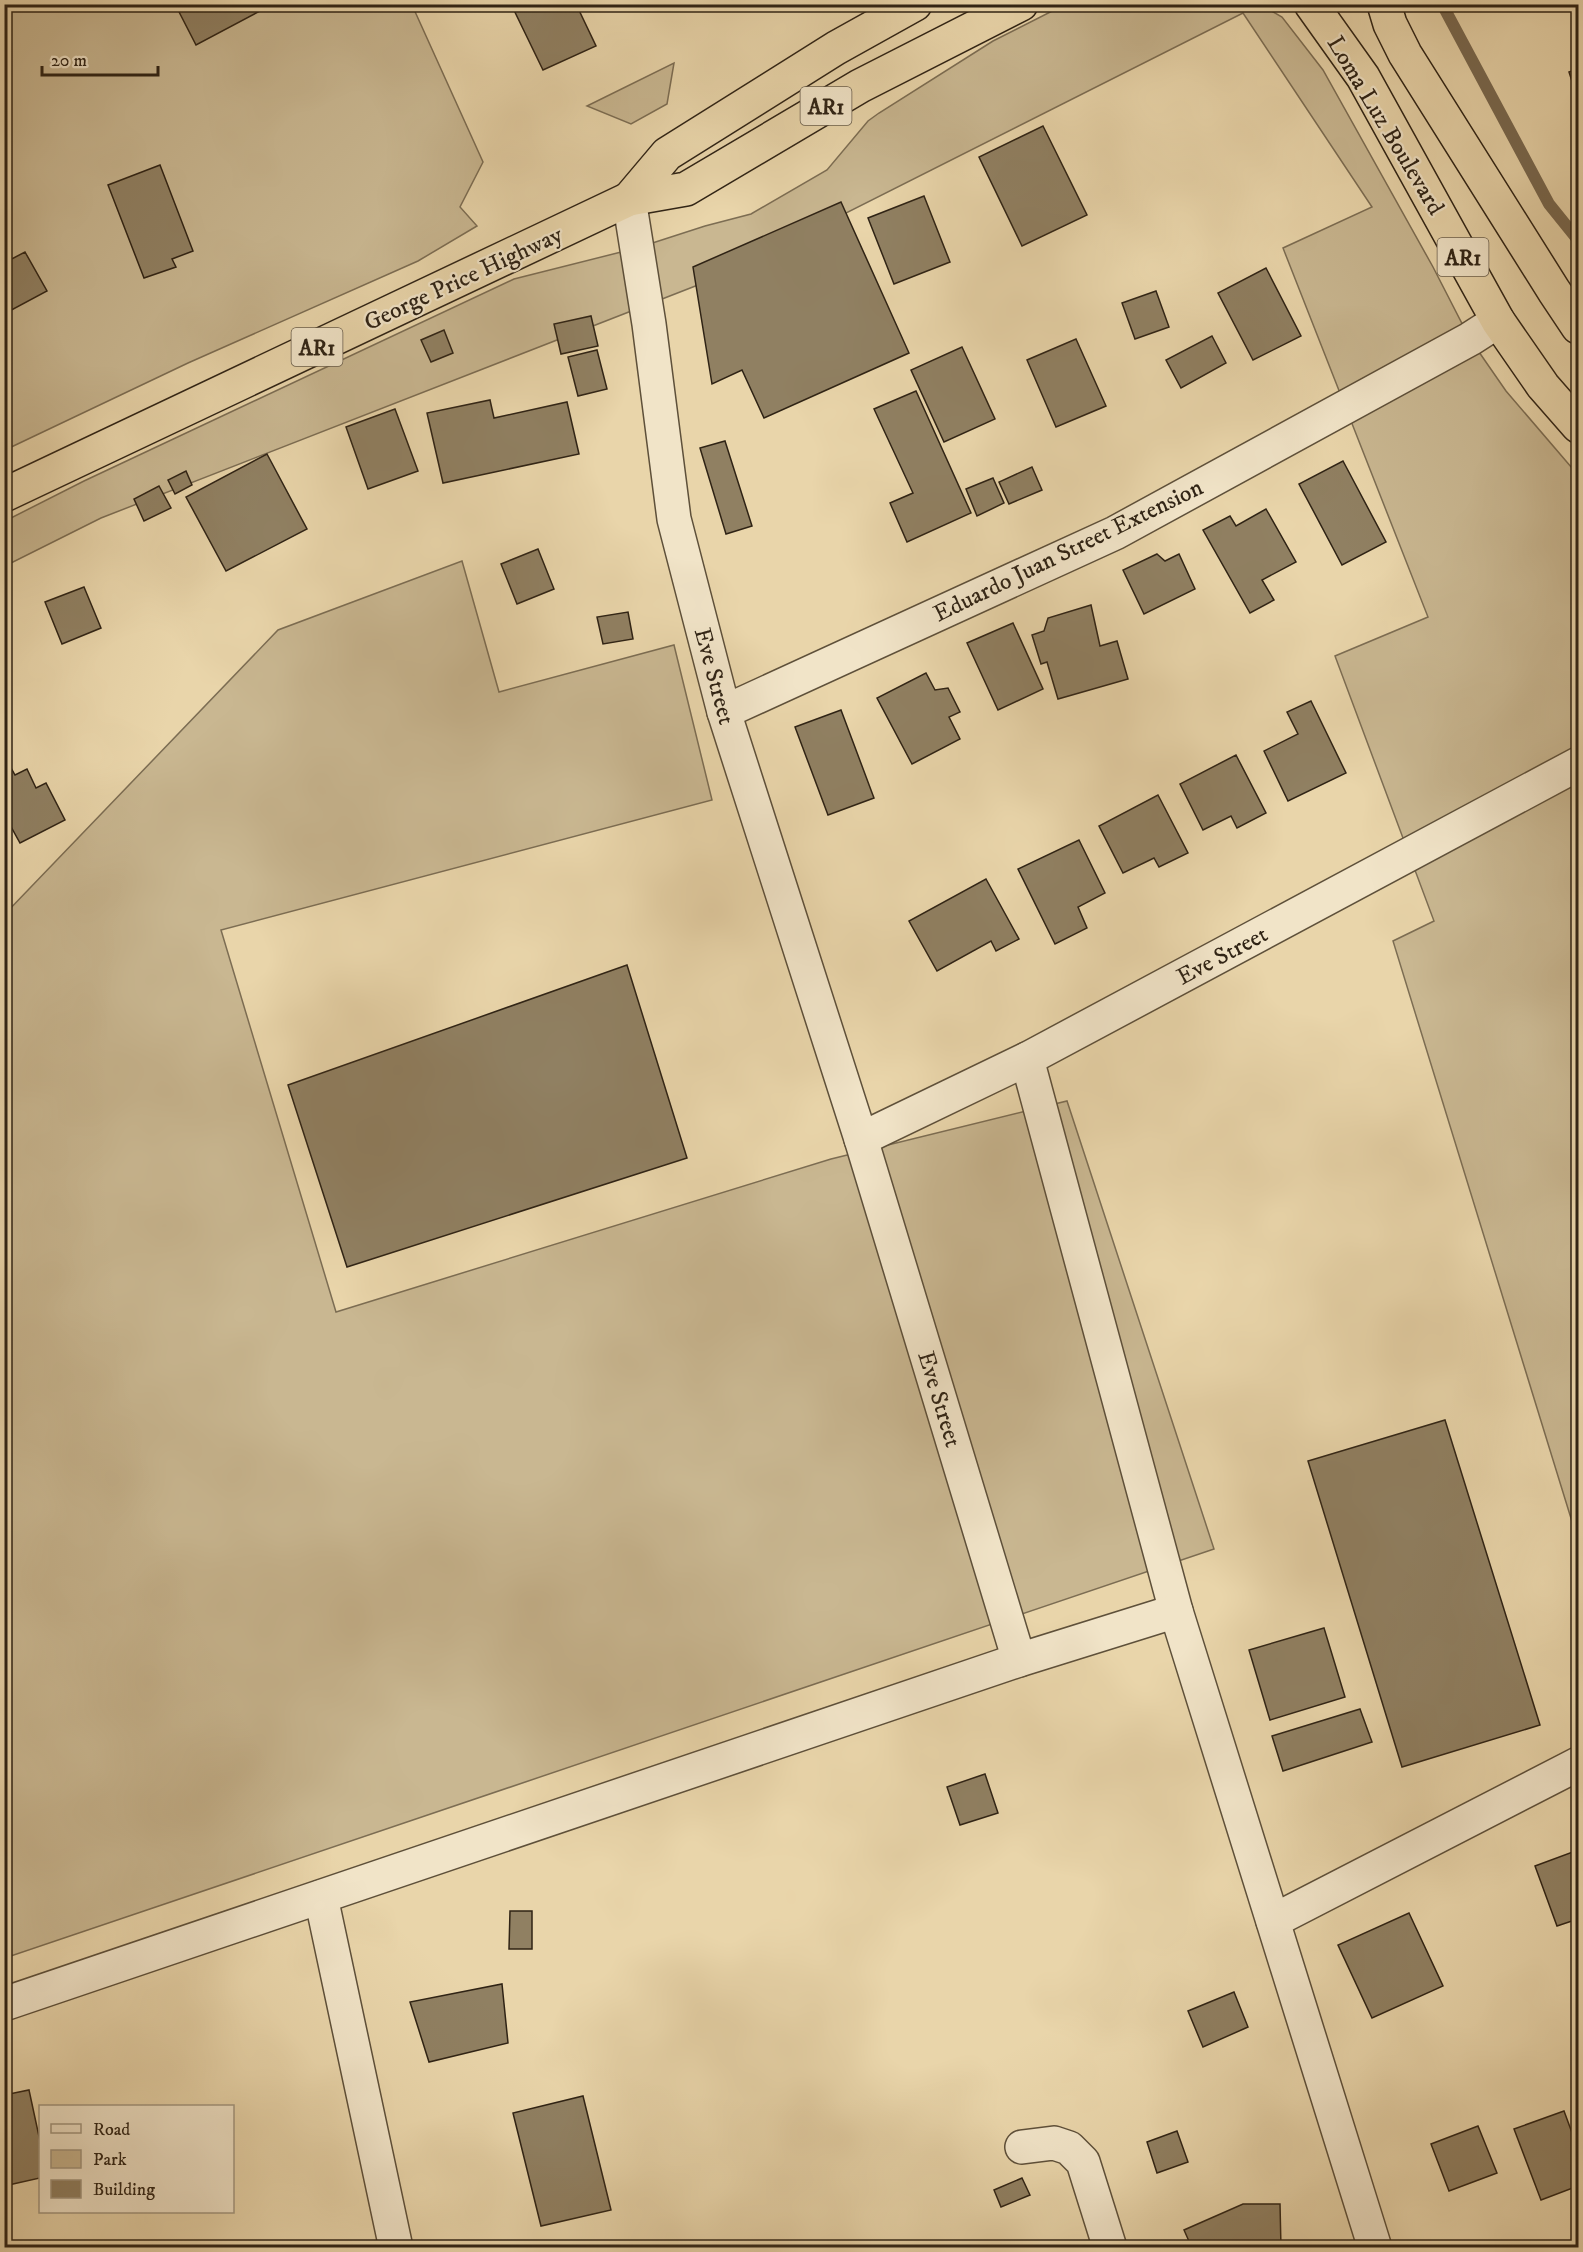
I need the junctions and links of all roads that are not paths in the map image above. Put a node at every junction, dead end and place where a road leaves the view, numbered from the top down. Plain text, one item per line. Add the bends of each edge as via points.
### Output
1 (915, 4) edge
2 (1021, 4) edge
3 (1311, 4) edge
4 (1384, 4) edge
5 (876, 13) edge
6 (629, 199) junction
7 (1498, 321) junction
8 (1578, 327) edge
9 (1578, 426) edge
10 (4, 495) edge
11 (724, 712) junction
12 (1578, 764) edge
13 (1027, 1059) junction
14 (861, 1138) junction
15 (1176, 1611) junction
16 (1019, 1660) junction
17 (1578, 1764) edge
18 (321, 1897) junction
19 (1273, 1921) junction
20 (4, 2004) edge
21 (1022, 2147) dead end
22 (396, 2247) edge
23 (1110, 2247) edge
24 (1375, 2247) edge

1 - 5 highway, George Price Highway / AR1
2 - 6 highway, George Price Highway / AR1 via 860,86 686,189
3 - 7 highway, Loma Luz Boulevard / AR1 via 1363,77
4 - 8 highway, AR1 via 1405,54
5 - 6 highway, George Price Highway / AR1 via 667,154
6 - 10 highway, George Price Highway / AR1
6 - 11 street, Eve Street via 674,519
7 - 9 highway, Loma Luz Boulevard / AR1 via 1543,386
7 - 11 street, Eduardo Juan Street Extension via 1116,533
11 - 14 street, Eve Street
12 - 13 street, Eve Street
13 - 14 street, Eve Street
13 - 15 street
14 - 16 street, Eve Street
15 - 16 street
15 - 19 street
16 - 18 street
17 - 19 street
18 - 20 street
18 - 22 street
19 - 24 street
21 - 23 street via 1054,2144 1069,2148 1083,2162

